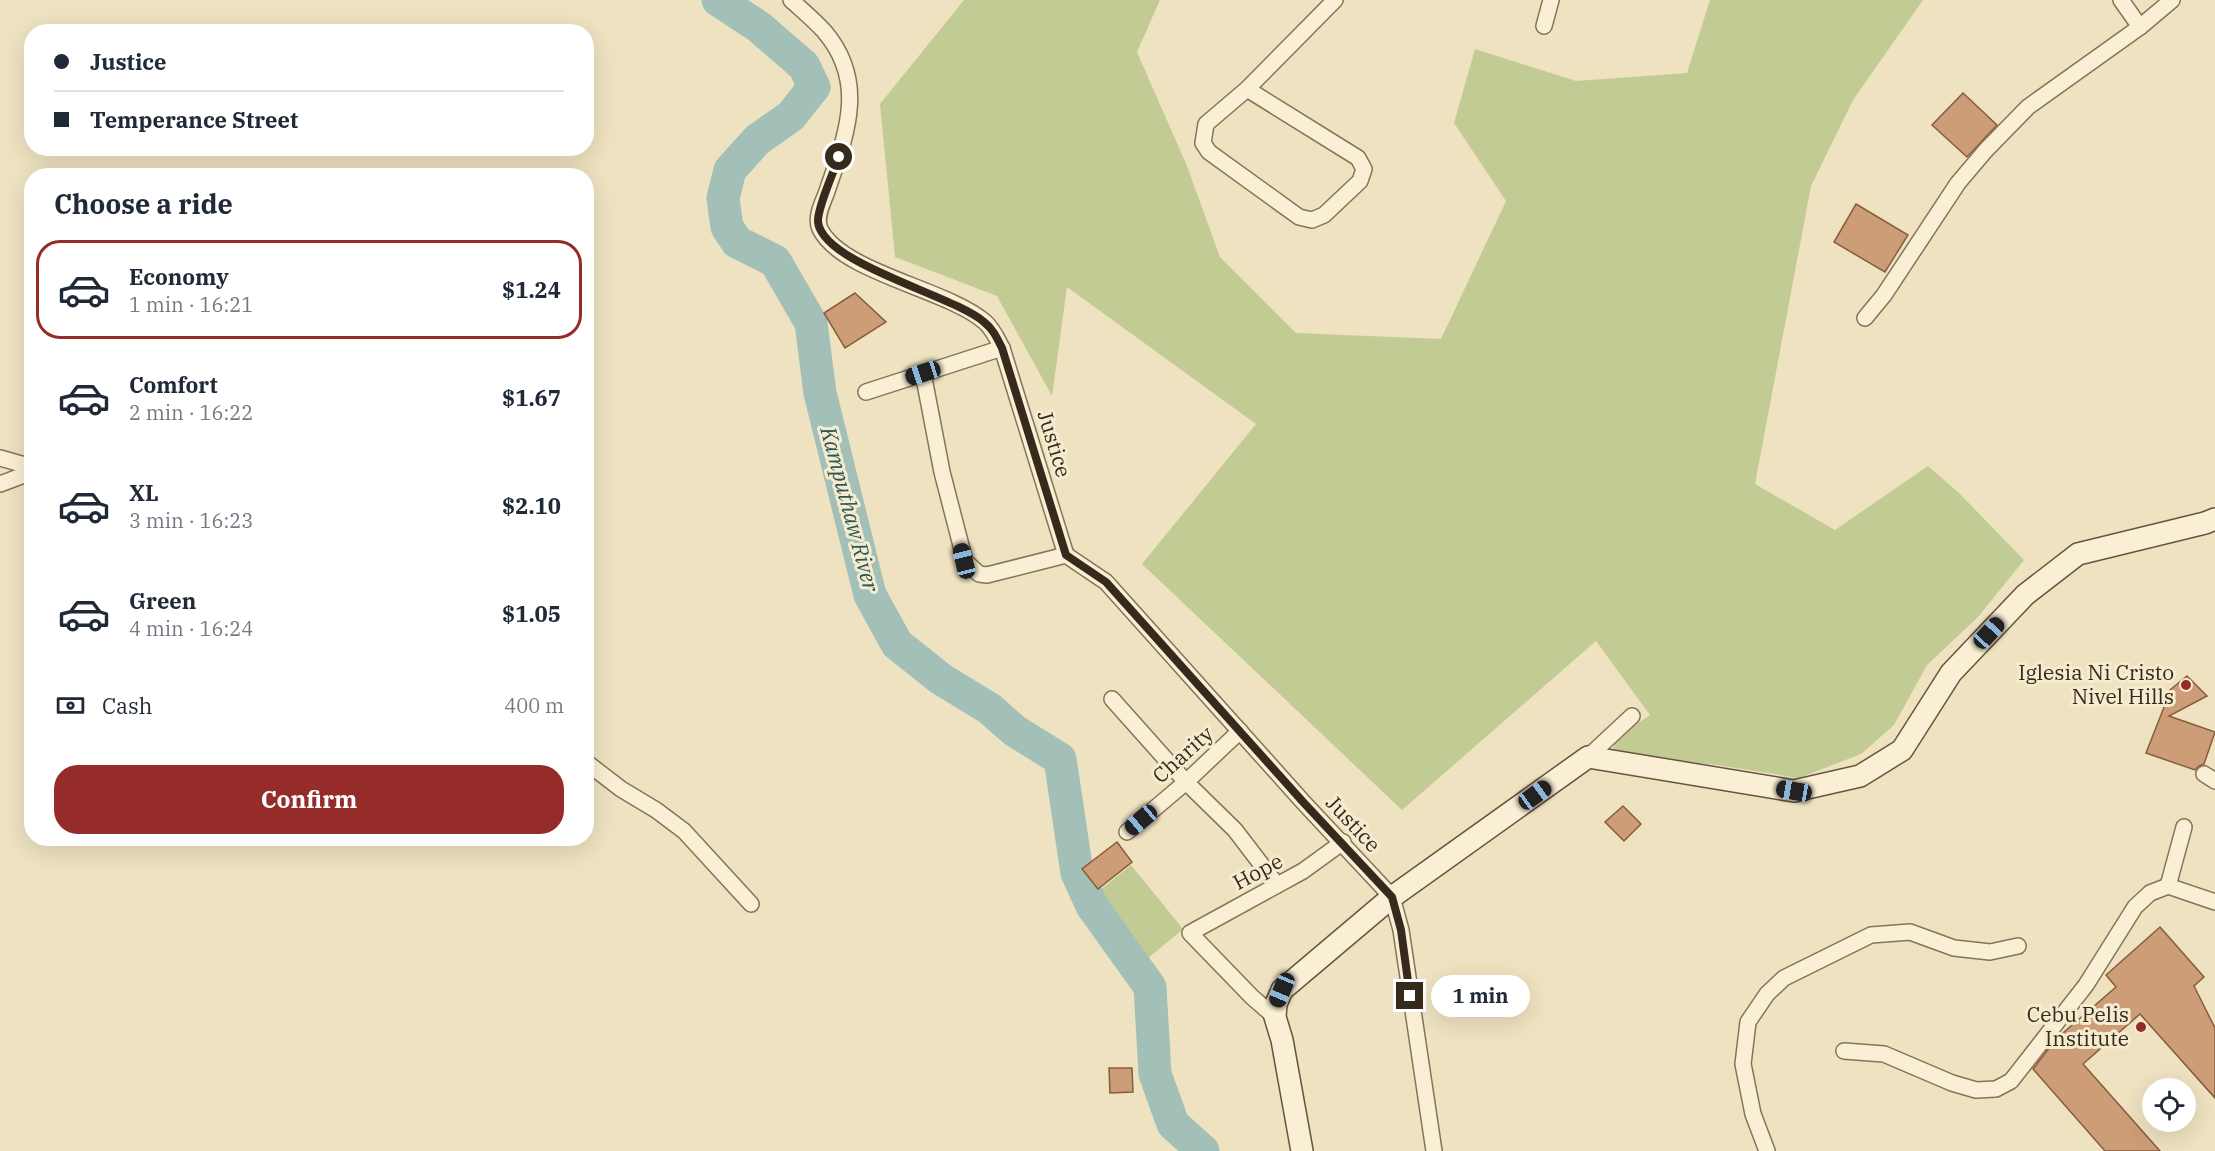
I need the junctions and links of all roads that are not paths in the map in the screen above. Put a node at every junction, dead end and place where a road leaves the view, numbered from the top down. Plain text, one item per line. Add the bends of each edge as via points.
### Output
1 (791, 0) edge
2 (1335, 0) edge
3 (1551, 0) edge
4 (2121, 0) edge
5 (2172, 0) edge
6 (1544, 26) dead end
7 (2140, 27) junction
8 (1247, 89) junction
9 (1865, 318) dead end
10 (1002, 348) junction
11 (923, 373) junction
12 (866, 392) dead end
13 (0, 458) edge
14 (24, 465) edge
15 (24, 475) edge
16 (0, 484) edge
17 (2215, 519) edge
18 (1066, 555) junction
19 (1112, 699) dead end
20 (1632, 716) dead end
21 (1240, 731) junction
22 (1588, 757) junction
23 (594, 768) edge
24 (1186, 782) junction
25 (2184, 827) dead end
26 (1127, 832) dead end
27 (1343, 842) junction
28 (1277, 885) junction
29 (2168, 886) junction
30 (1392, 897) junction
31 (2215, 902) edge
32 (751, 904) dead end
33 (2018, 946) dead end
34 (1275, 1017) junction
35 (1844, 1051) dead end
36 (1302, 1151) edge
37 (1434, 1151) edge
38 (1767, 1151) edge

1 - 10 street, Justice via 825,33 848,72 845,137 819,215 820,230 852,258 984,321
2 - 8 street
3 - 6 street
4 - 7 street
5 - 7 street
7 - 9 street via 2028,106 1986,150 1958,183
8 - 8 street via 1206,124 1203,143 1209,152 1299,217 1312,220 1324,215 1360,181 1364,169 1358,158
10 - 11 street
10 - 18 street, Justice
11 - 12 street
11 - 18 street via 964,561 979,574 987,575
13 - 14 street
15 - 16 street
17 - 22 street via 2078,554 2025,595 1951,673 1902,750 1860,776 1794,791
18 - 21 street, Justice via 1106,582
19 - 24 street
20 - 22 street
21 - 24 street, Charity
21 - 27 street, Justice
22 - 30 street
23 - 32 street via 684,831
24 - 26 street, Charity
24 - 28 street via 1235,830
25 - 29 street
27 - 28 street, Hope
27 - 30 street, Justice
28 - 34 street, Hope via 1190,933
29 - 31 street
29 - 35 street via 2150,893 2135,907 2086,985 2011,1081 1996,1089 1976,1090 1952,1083 1884,1054
30 - 34 street via 1282,990
30 - 37 street via 1401,930
33 - 38 street via 1990,952 1954,948 1910,932 1871,935 1784,978 1767,994 1748,1022 1743,1064 1753,1114
34 - 36 street

